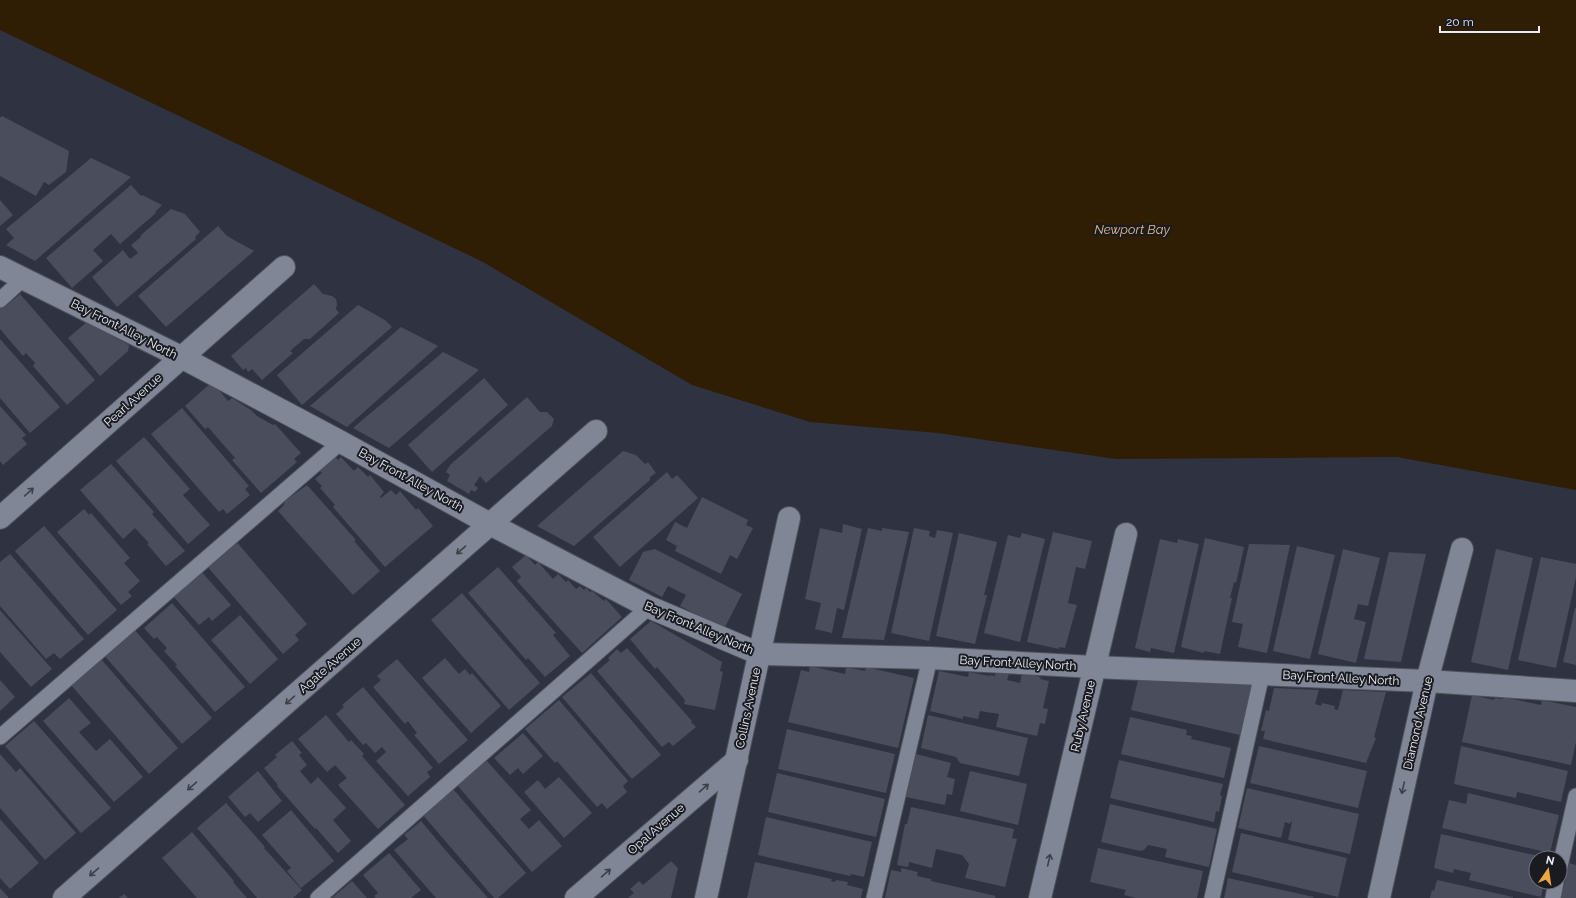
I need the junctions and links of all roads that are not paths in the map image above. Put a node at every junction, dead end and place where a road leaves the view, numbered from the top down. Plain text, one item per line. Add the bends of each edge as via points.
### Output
1 (0, 267) edge
2 (284, 267) dead end
3 (24, 278) junction
4 (0, 300) edge
5 (181, 357) junction
6 (596, 431) dead end
7 (342, 442) junction
8 (0, 518) edge
9 (789, 518) dead end
10 (490, 524) junction
11 (1126, 534) dead end
12 (1462, 549) dead end
13 (649, 607) junction
14 (760, 654) junction
15 (930, 658) junction
16 (1094, 667) junction
17 (1262, 674) junction
18 (1427, 681) junction
19 (1576, 691) edge
20 (0, 737) edge
21 (736, 760) junction
22 (1576, 796) edge
23 (1564, 850) edge
24 (64, 898) edge
25 (318, 898) edge
26 (576, 898) edge
27 (706, 898) edge
28 (874, 898) edge
29 (1040, 898) edge
30 (1212, 898) edge
31 (1379, 898) edge

1 - 3 street, Bay Front Alley North
2 - 5 street, Pearl Avenue
3 - 4 lane
3 - 5 street, Bay Front Alley North
5 - 7 street, Bay Front Alley North
8 -> 5 street, Pearl Avenue
6 - 10 street, Agate Avenue
7 - 10 street, Bay Front Alley North
7 - 20 lane
9 - 14 street, Collins Avenue
10 - 13 street, Bay Front Alley North
10 -> 24 street, Agate Avenue
11 - 16 street, Ruby Avenue
12 - 18 street, Diamond Avenue
13 - 14 street, Bay Front Alley North
13 - 25 lane
14 - 15 street, Bay Front Alley North
14 - 21 street, Collins Avenue
15 - 16 street, Bay Front Alley North
15 - 28 lane
16 - 17 street, Bay Front Alley North
29 -> 16 street, Ruby Avenue
17 - 18 street, Bay Front Alley North
17 - 30 lane
18 - 19 street, Bay Front Alley North
18 -> 31 street, Diamond Avenue
26 -> 21 street, Opal Avenue
21 - 27 street, Collins Avenue
22 - 23 lane

